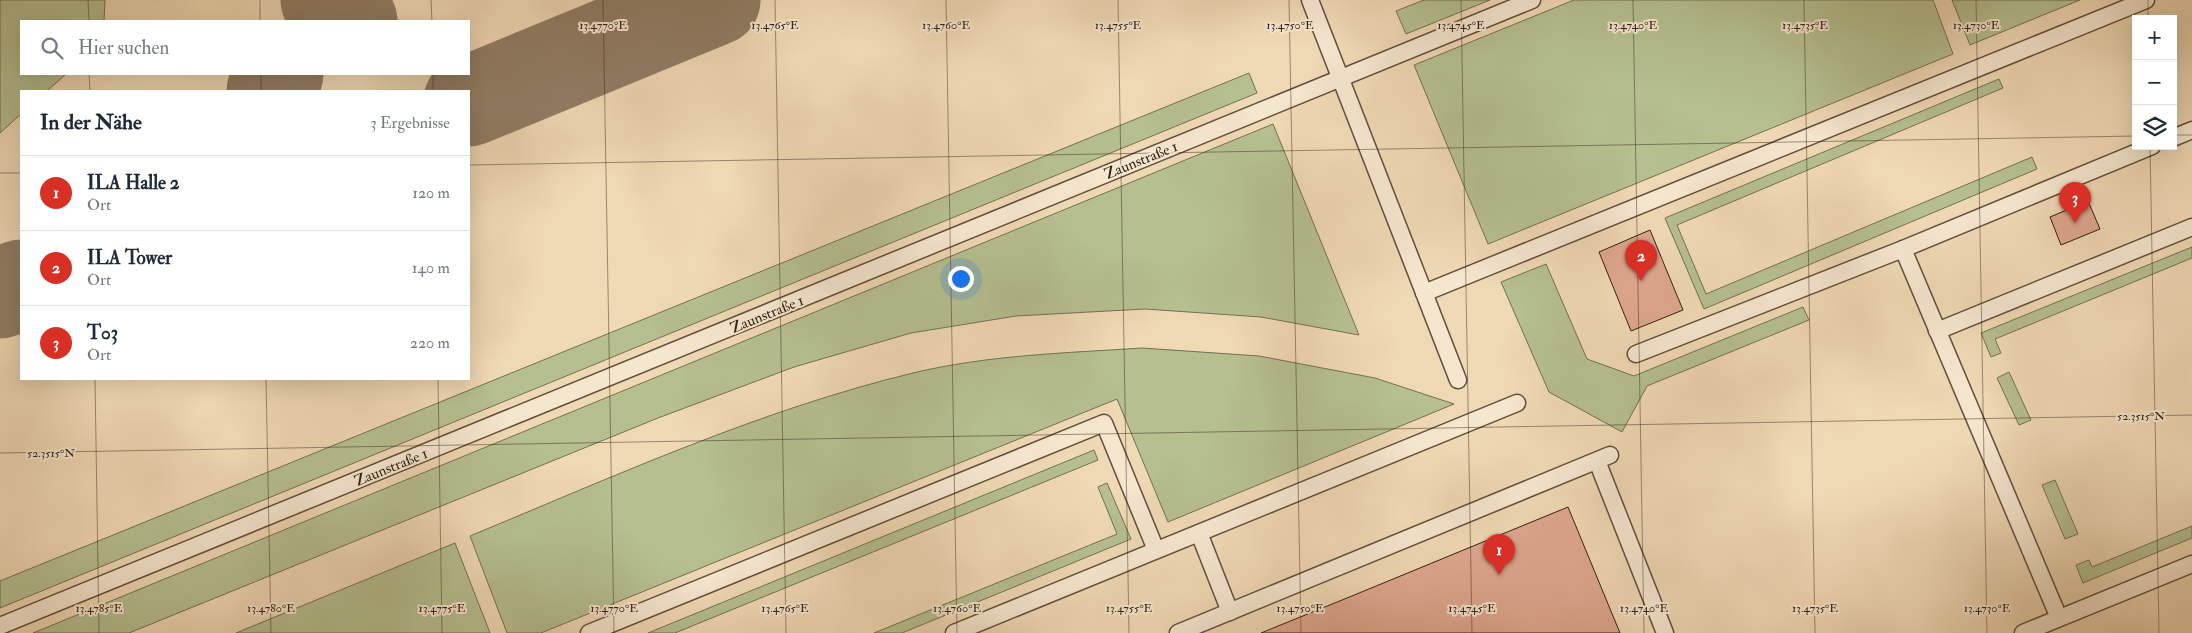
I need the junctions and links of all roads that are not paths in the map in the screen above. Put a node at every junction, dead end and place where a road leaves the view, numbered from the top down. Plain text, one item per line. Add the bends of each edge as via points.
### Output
1 (1310, 0) edge
2 (1532, 0) edge
3 (2146, 0) edge
4 (1341, 78) junction
5 (2192, 130) edge
6 (2177, 136) edge
7 (2142, 150) edge
8 (2192, 227) edge
9 (1903, 249) junction
10 (1424, 293) junction
11 (1937, 331) junction
12 (1636, 354) dead end
13 (1458, 380) dead end
14 (1517, 403) dead end
15 (1198, 533) junction
16 (1156, 550) junction
17 (2192, 564) edge
18 (1230, 612) junction
19 (2059, 618) junction
20 (0, 626) edge
21 (589, 633) edge
22 (954, 633) edge
23 (1178, 633) edge
24 (1665, 633) edge
25 (2023, 633) edge

1 - 4 lane
2 - 4 lane, Zaunstraße 1
3 - 10 lane
4 - 10 lane
4 - 20 lane, Zaunstraße 1
5 - 6 lane
7 - 9 lane
8 - 11 lane
9 - 11 lane
9 - 12 lane
10 - 13 lane
11 - 19 lane
14 - 15 lane
15 - 16 lane
15 - 18 lane
16 - 21 lane via 1104,423
16 - 22 lane
17 - 19 lane
18 - 23 lane
18 - 24 lane via 1604,458
19 - 25 lane

